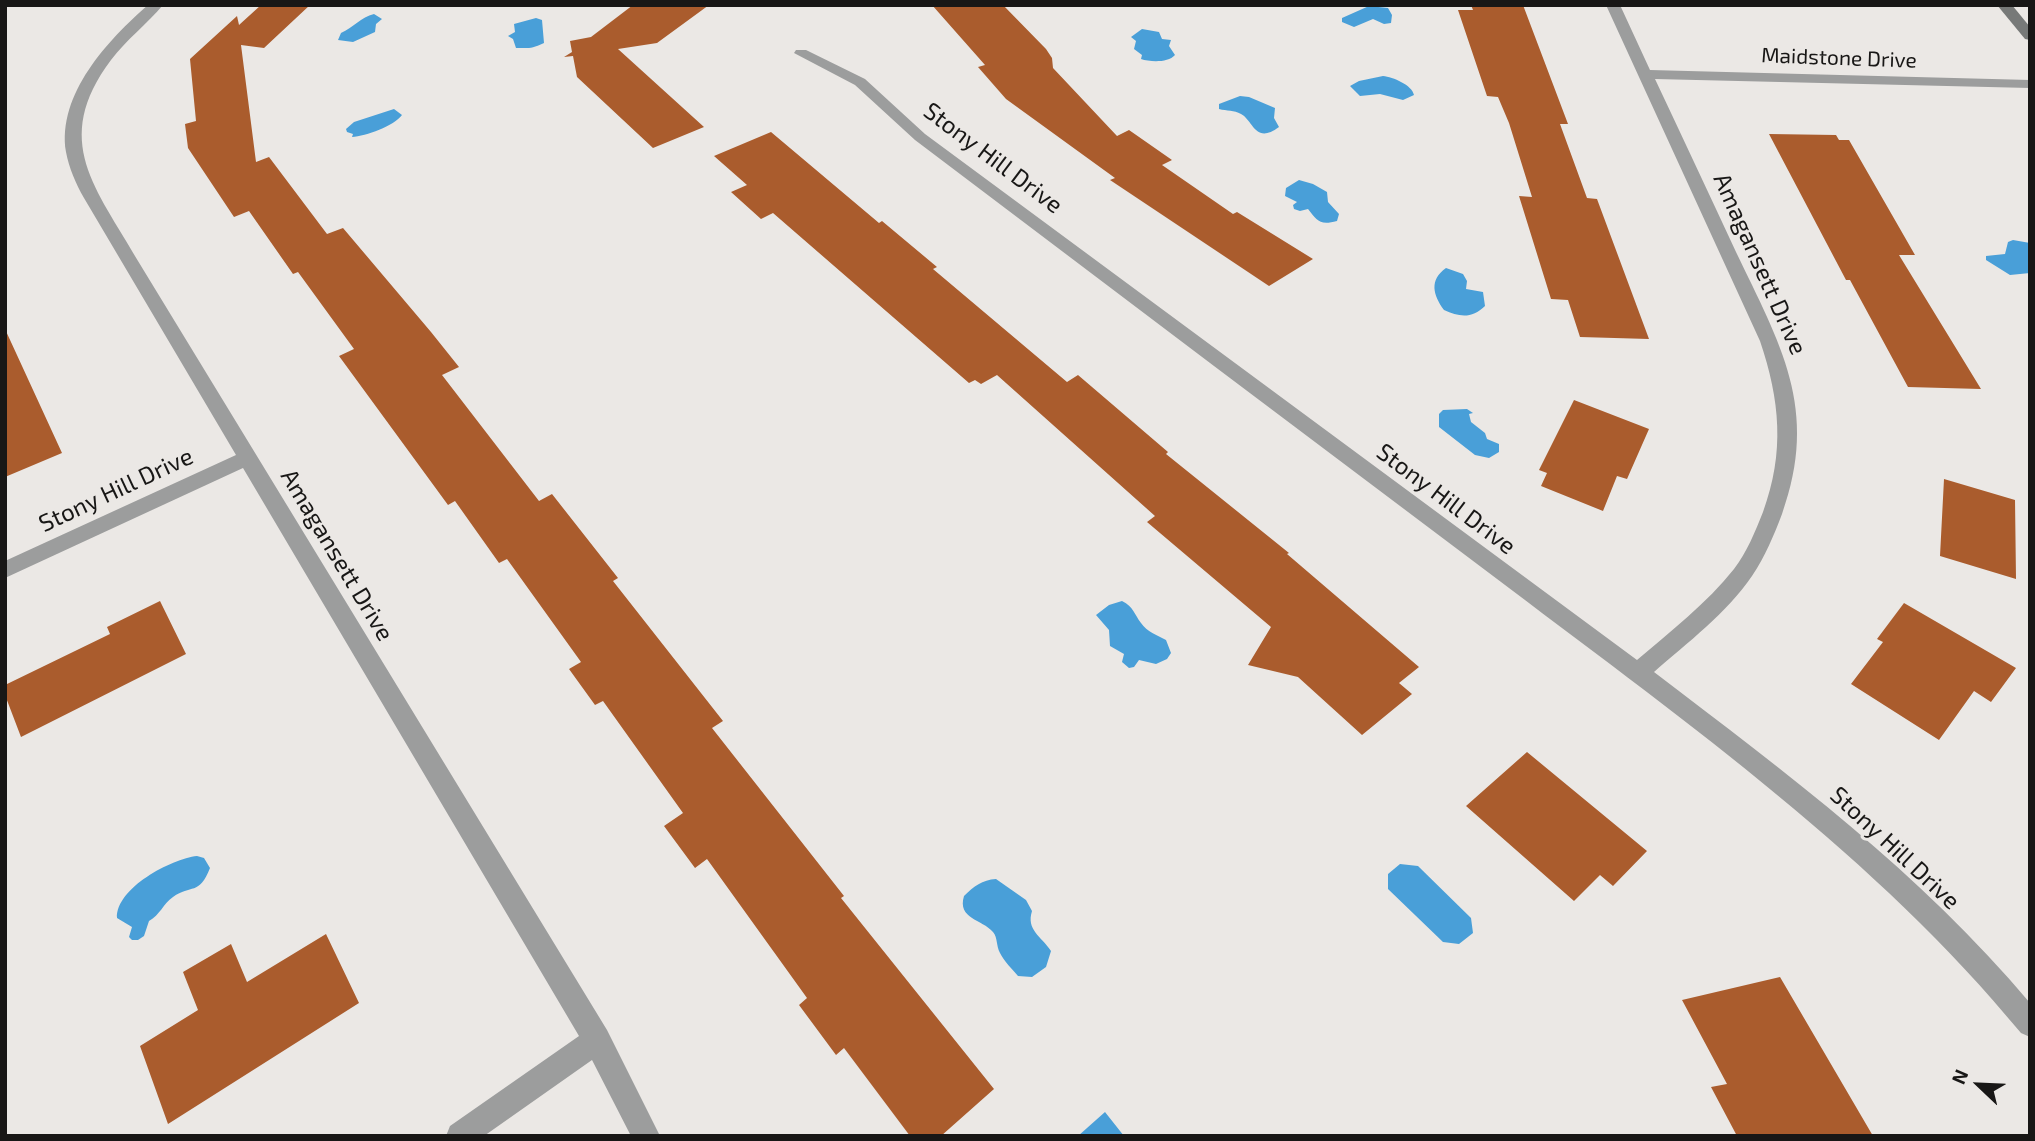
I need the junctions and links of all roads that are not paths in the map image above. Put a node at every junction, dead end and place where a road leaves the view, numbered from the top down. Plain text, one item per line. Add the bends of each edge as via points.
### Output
1 (156, 5) edge
2 (1614, 5) edge
3 (2004, 5) edge
4 (2030, 36) edge
5 (801, 53) dead end
6 (1646, 74) junction
7 (2030, 84) edge
8 (248, 458) junction
9 (5, 570) edge
10 (1638, 673) junction
11 (2030, 1024) edge
12 (597, 1040) junction
13 (460, 1136) edge
14 (646, 1136) edge

1 - 8 street, Amagansett Drive via 111,50 90,81 78,109 74,142 80,174
2 - 6 street, Amagansett Drive
3 - 4 street
5 - 10 street, Stony Hill Drive via 860,82 920,137
6 - 7 street, Maidstone Drive
6 - 10 street, Amagansett Drive via 1769,341 1783,380 1790,448 1783,488 1760,545 1740,576
8 - 9 street, Stony Hill Drive
8 - 12 street, Amagansett Drive
10 - 11 street, Stony Hill Drive via 1816,810 1910,894 1986,971
12 - 13 street
12 - 14 street, Amagansett Drive

